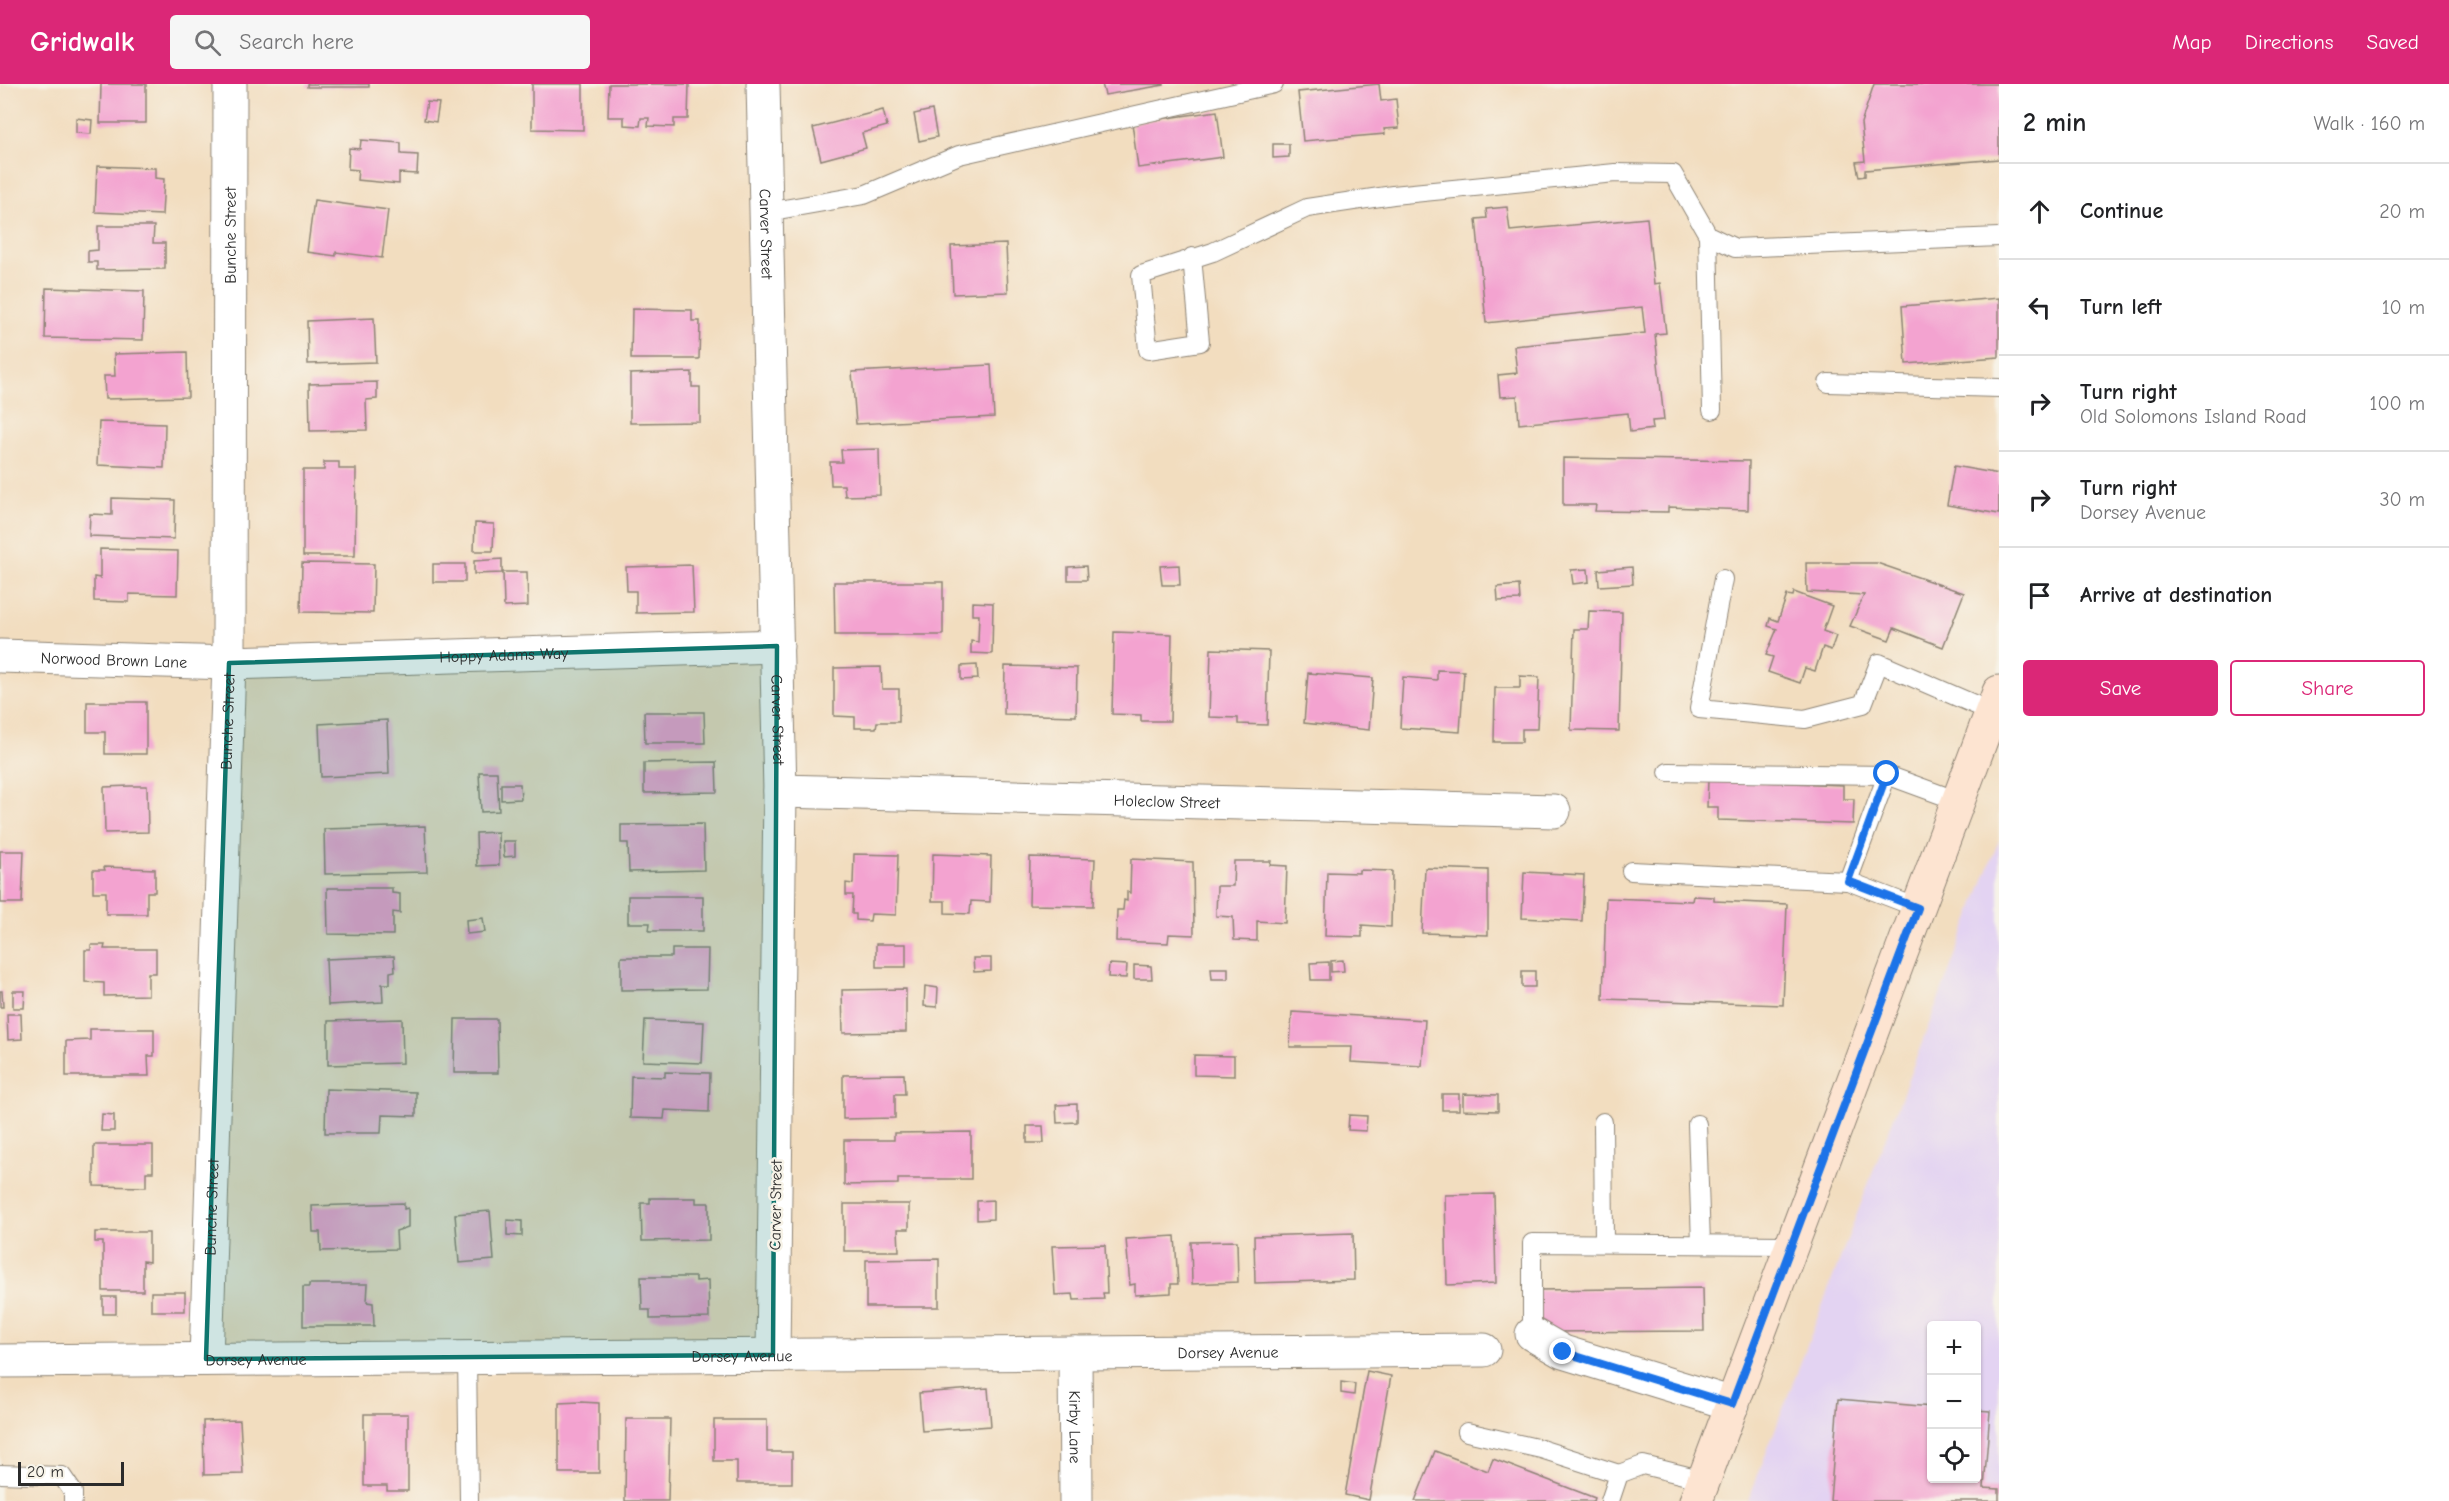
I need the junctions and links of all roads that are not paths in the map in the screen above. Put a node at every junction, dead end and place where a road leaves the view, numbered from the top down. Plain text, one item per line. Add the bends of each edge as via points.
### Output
1 (230, 84) edge
2 (764, 84) edge
3 (1274, 84) edge
4 (766, 212) junction
5 (1708, 235) junction
6 (1999, 237) edge
7 (1192, 257) junction
8 (1828, 383) dead end
9 (1999, 388) edge
10 (1712, 410) dead end
11 (1723, 579) dead end
12 (777, 646) junction
13 (0, 656) edge
14 (229, 663) junction
15 (1995, 702) edge
16 (1668, 772) dead end
17 (1887, 774) junction
18 (780, 791) junction
19 (1958, 801) junction
20 (1554, 811) dead end
21 (1631, 871) dead end
22 (1848, 881) junction
23 (1918, 908) junction
24 (1603, 1122) dead end
25 (1697, 1124) dead end
26 (1604, 1243) junction
27 (1701, 1244) junction
28 (1792, 1245) junction
29 (1532, 1334) joint
30 (1484, 1350) dead end
31 (1075, 1353) junction
32 (773, 1355) junction
33 (467, 1357) junction
34 (206, 1359) junction
35 (0, 1361) edge
36 (1732, 1404) junction
37 (1467, 1432) dead end
38 (0, 1474) edge
39 (1619, 1474) junction
40 (1700, 1491) edge
41 (73, 1501) edge
42 (469, 1501) edge
43 (1076, 1501) edge
44 (1610, 1501) edge

1 - 14 street, Bunche Street
2 - 4 street, Carver Street
3 - 4 lane via 959,155 864,195
4 - 12 street, Carver Street
5 - 6 lane via 1735,248
5 - 7 lane via 1673,174 1615,173 1394,195 1306,208 1213,252
5 - 10 lane
7 - 7 lane via 1141,275 1148,350 1200,342
8 - 9 lane
11 - 15 lane via 1699,709 1806,719 1863,704 1879,663
12 - 14 street, Hoppy Adams Way
12 - 18 street, Carver Street
13 - 14 street, Norwood Brown Lane
14 - 34 street, Bunche Street
15 - 19 main road
16 - 17 lane
17 - 19 lane
17 - 22 lane
18 - 20 street, Holeclow Street
18 - 32 street, Carver Street
19 - 23 main road
21 - 22 lane
22 - 23 lane
23 - 28 main road
24 - 26 lane
25 - 27 lane
26 - 27 lane
26 - 29 lane via 1532,1243
27 - 28 lane
28 - 36 main road
29 - 36 street via 1563,1352
30 - 31 street, Dorsey Avenue
31 - 32 street, Dorsey Avenue
31 - 43 street, Kirby Lane
32 - 33 street, Dorsey Avenue
33 - 34 street, Dorsey Avenue
33 - 42 lane
34 - 35 street, Dorsey Avenue
36 - 40 main road
37 - 39 lane via 1541,1449
38 - 41 lane via 62,1476 73,1492
39 - 40 lane via 1643,1465
39 - 44 lane

